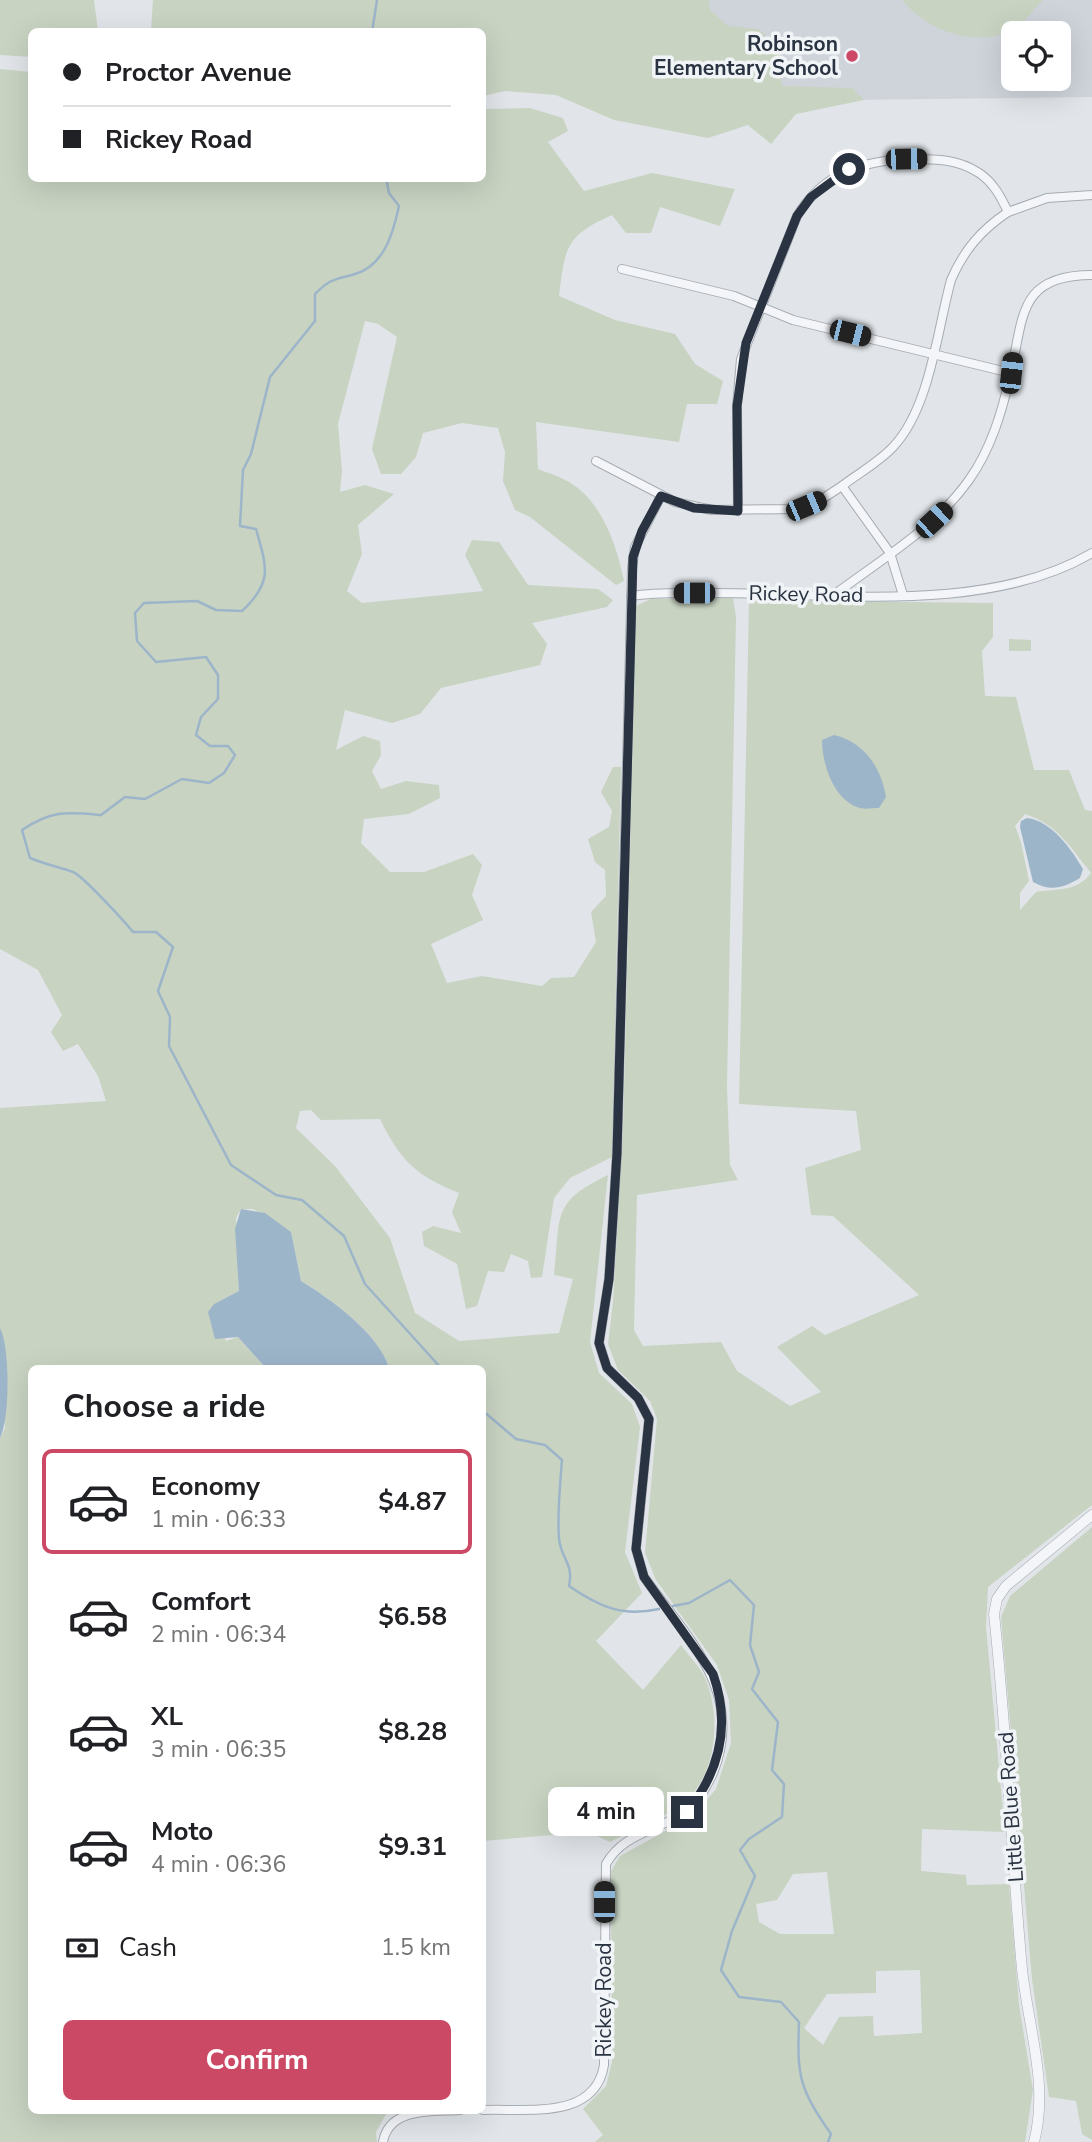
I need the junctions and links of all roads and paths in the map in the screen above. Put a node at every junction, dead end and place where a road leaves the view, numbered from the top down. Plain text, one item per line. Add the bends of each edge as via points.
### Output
1 (1092, 195) edge
2 (1008, 212) junction
3 (622, 270) dead end
4 (1092, 275) edge
5 (760, 306) junction
6 (932, 353) junction
7 (1011, 373) junction
8 (596, 461) dead end
9 (842, 486) junction
10 (661, 496) junction
11 (738, 511) junction
12 (890, 553) junction
13 (1092, 553) edge
14 (835, 594) junction
15 (631, 596) junction
16 (903, 596) junction
17 (1092, 1515) edge
18 (486, 2110) edge
19 (425, 2114) edge
20 (383, 2142) edge
21 (1034, 2142) edge

1 - 2 street via 1047,198
2 - 5 street via 992,184 964,164 944,159 884,159 849,169 829,180 804,206
2 - 6 street via 981,232 959,262
3 - 5 street via 698,286
4 - 7 street via 1053,280 1029,300 1016,337
5 - 6 street via 793,320
5 - 11 street via 741,359
6 - 7 street
6 - 9 street via 919,404 905,432 888,452
7 - 12 street via 983,460 934,520
8 - 10 street
9 - 11 street via 806,506
9 - 12 street
10 - 11 street via 694,508
10 - 15 street via 635,547
12 - 14 street
12 - 16 street
13 - 16 street, Rickey Road via 1048,576 967,592
14 - 15 street, Rickey Road
14 - 16 street, Rickey Road
15 - 18 street, Rickey Road via 617,1153 609,1279 599,1343 607,1368 638,1398 649,1419 638,1563 713,1674 723,1717 721,1747 710,1780 687,1812 622,1843 606,1864 604,2065 597,2087 571,2106
17 - 21 street, Little Blue Road via 1006,1586 993,1614 1023,1970 1040,2090
19 - 20 street via 399,2117 390,2124

